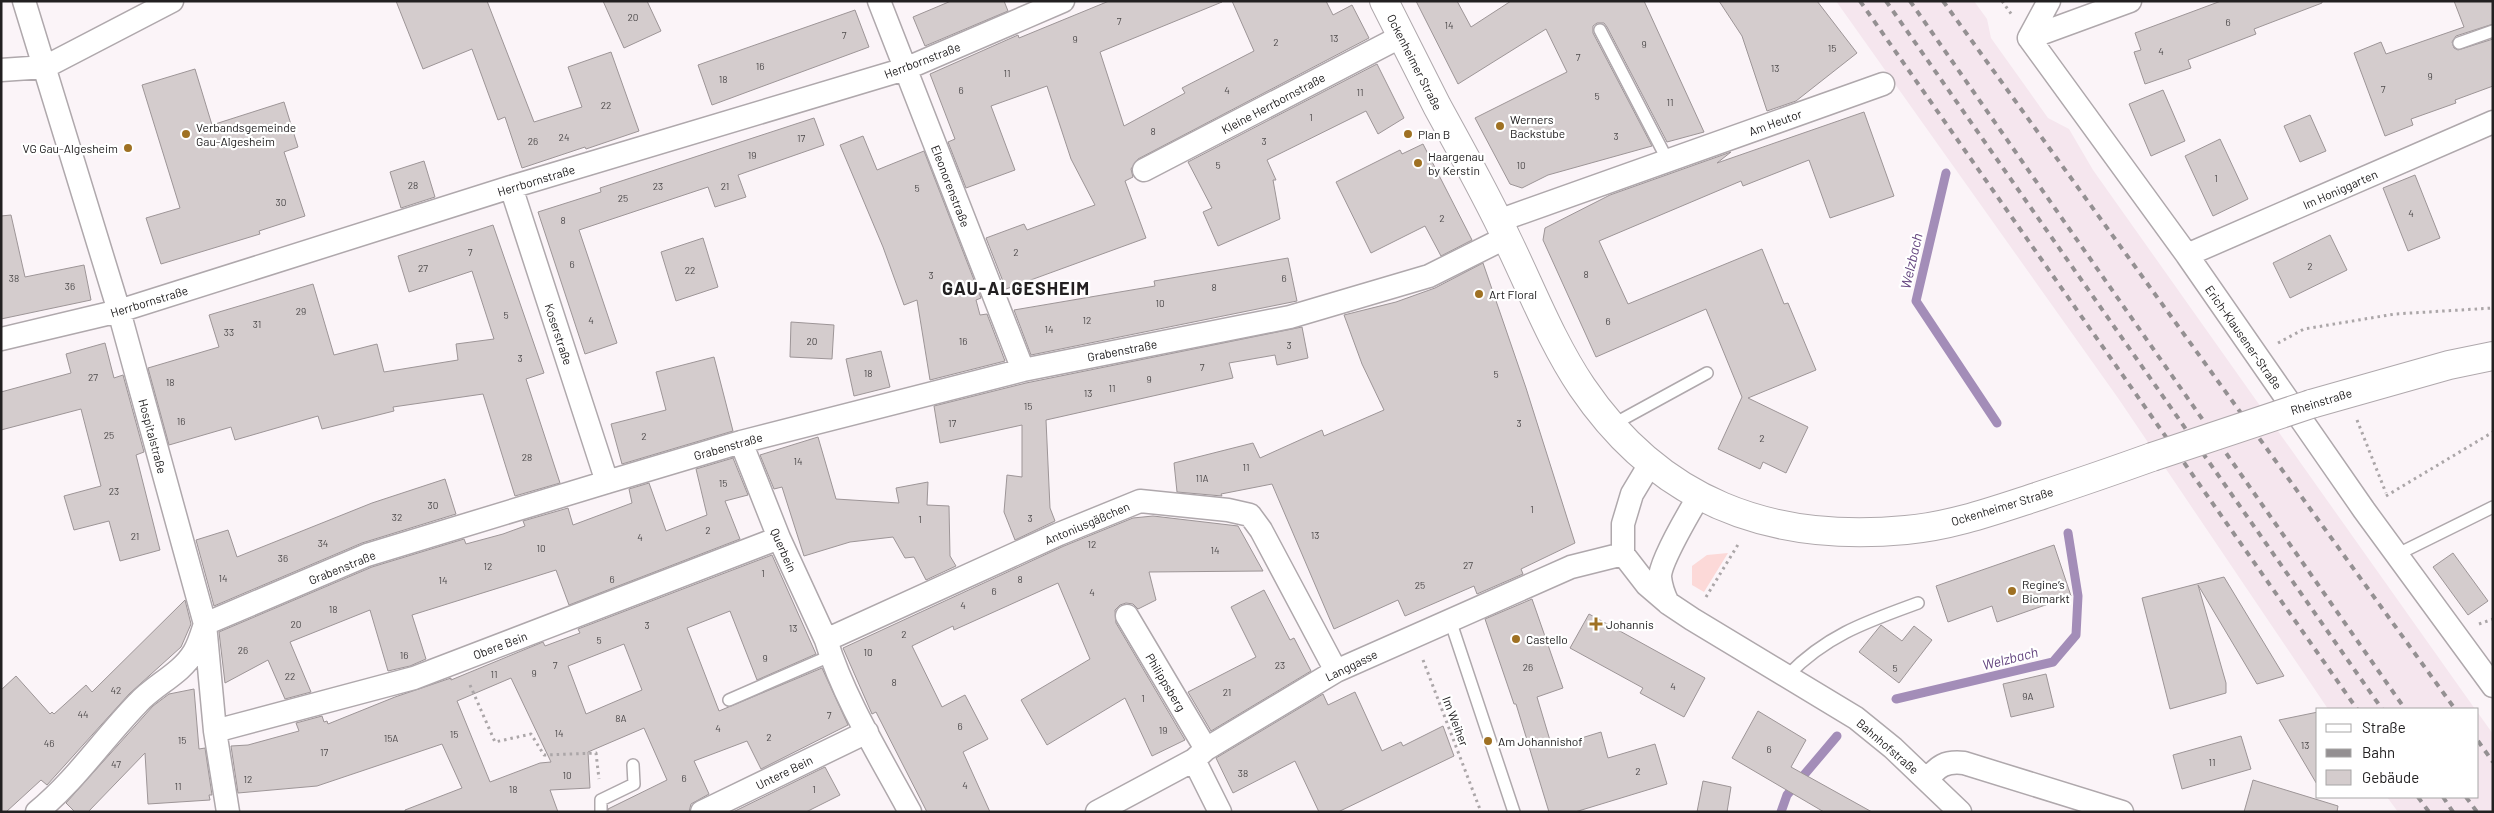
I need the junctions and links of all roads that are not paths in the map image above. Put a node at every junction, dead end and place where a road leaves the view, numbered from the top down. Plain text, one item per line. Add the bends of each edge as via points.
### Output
1 (24, 1) edge
2 (172, 1) edge
3 (879, 1) edge
4 (1063, 1) edge
5 (2049, 1) edge
6 (2130, 1) edge
7 (1385, 2) edge
8 (1600, 30) dead end
9 (2493, 31) edge
10 (1402, 36) junction
11 (2029, 38) junction
12 (2459, 43) dead end
13 (45, 67) junction
14 (905, 69) junction
15 (1, 70) edge
16 (1883, 84) dead end
17 (2493, 122) edge
18 (1668, 161) junction
19 (1144, 170) dead end
20 (511, 187) junction
21 (1503, 229) junction
22 (2187, 255) junction
23 (119, 311) junction
24 (1, 339) edge
25 (2493, 356) edge
26 (1023, 370) junction
27 (1707, 373) dead end
28 (1612, 425) junction
29 (741, 442) junction
30 (2152, 458) joint
31 (1650, 464) junction
32 (607, 482) junction
33 (1699, 496) junction
34 (2493, 507) edge
35 (779, 538) junction
36 (1623, 554) junction
37 (2398, 554) junction
38 (1668, 603) junction
39 (1918, 604) dead end
40 (1127, 616) dead end
41 (1450, 620) junction
42 (205, 624) junction
43 (828, 648) junction
44 (1336, 671) junction
45 (1788, 675) junction
46 (2493, 686) edge
47 (729, 700) dead end
48 (215, 731) junction
49 (867, 732) junction
50 (1200, 754) junction
51 (633, 765) dead end
52 (1927, 780) junction
53 (601, 806) edge
54 (37, 812) edge
55 (228, 812) edge
56 (702, 812) edge
57 (910, 812) edge
58 (1097, 812) edge
59 (1220, 812) edge
60 (1514, 812) edge
61 (1960, 812) edge
62 (2122, 812) edge

1 - 13 street, Hospitalstraße
2 - 13 street
3 - 14 street, Eleonorenstraße
4 - 14 street, Herrbornstraße
5 - 11 street
6 - 11 street
7 - 10 main road, Ockenheimer Straße
8 - 18 lane
9 - 12 lane
10 - 19 street, Kleine Herrbornstraße
10 - 21 main road, Ockenheimer Straße
11 - 22 street, Erich-Klausener-Straße
13 - 15 street
13 - 23 street, Hospitalstraße
14 - 20 street, Herrbornstraße
14 - 26 street, Eleonorenstraße
16 - 18 street, Am Heutor
17 - 22 street, Im Honiggarten
18 - 21 street, Am Heutor
20 - 23 street, Herrbornstraße
20 - 32 street, Koserstraße
21 - 26 street, Grabenstraße via 1429,276 1290,317
21 - 28 main road, Ockenheimer Straße via 1558,345 1582,386
22 - 37 street, Erich-Klausener-Straße
23 - 24 street, Herrbornstraße
23 - 42 street, Hospitalstraße
25 - 30 main road, Rheinstraße, bridge via 2346,393
26 - 29 street, Grabenstraße
27 - 28 lane
28 - 31 main road, Ockenheimer Straße
29 - 32 street, Grabenstraße
29 - 35 street, Querbein
30 - 33 main road, Ockenheimer Straße via 1975,517 1906,530 1848,532 1804,529 1753,519
31 - 33 main road, Ockenheimer Straße
31 - 36 street via 1632,494 1625,516
32 - 42 street, Grabenstraße via 367,555
33 - 38 street via 1683,522 1660,575
34 - 37 lane
35 - 43 street, Querbein
35 - 48 street, Obere Bein via 414,678
36 - 38 street, Bahnhofstraße via 1647,585
36 - 41 street, Langgasse via 1571,567
37 - 46 street, Erich-Klausener-Straße
38 - 45 street, Bahnhofstraße
39 - 45 lane via 1866,622 1827,642 1808,654
40 - 50 street, Philippsberg
41 - 44 street, Langgasse
41 - 60 lane
42 - 48 street, Hospitalstraße
42 - 54 street via 194,653 138,702 96,753
43 - 44 street, Antoniusgäßchen via 1059,534 1140,501 1250,515
43 - 47 lane
43 - 49 street, Querbein
44 - 50 street, Langgasse
45 - 52 street, Bahnhofstraße via 1856,718
48 - 55 street, Hospitalstraße
49 - 56 street, Untere Bein
49 - 57 street, Querbein
50 - 58 street, Langgasse
50 - 59 street, Philippsberg
51 - 53 lane via 634,784
52 - 61 street
52 - 62 street, Bahnhofstraße via 1938,766 1964,763

